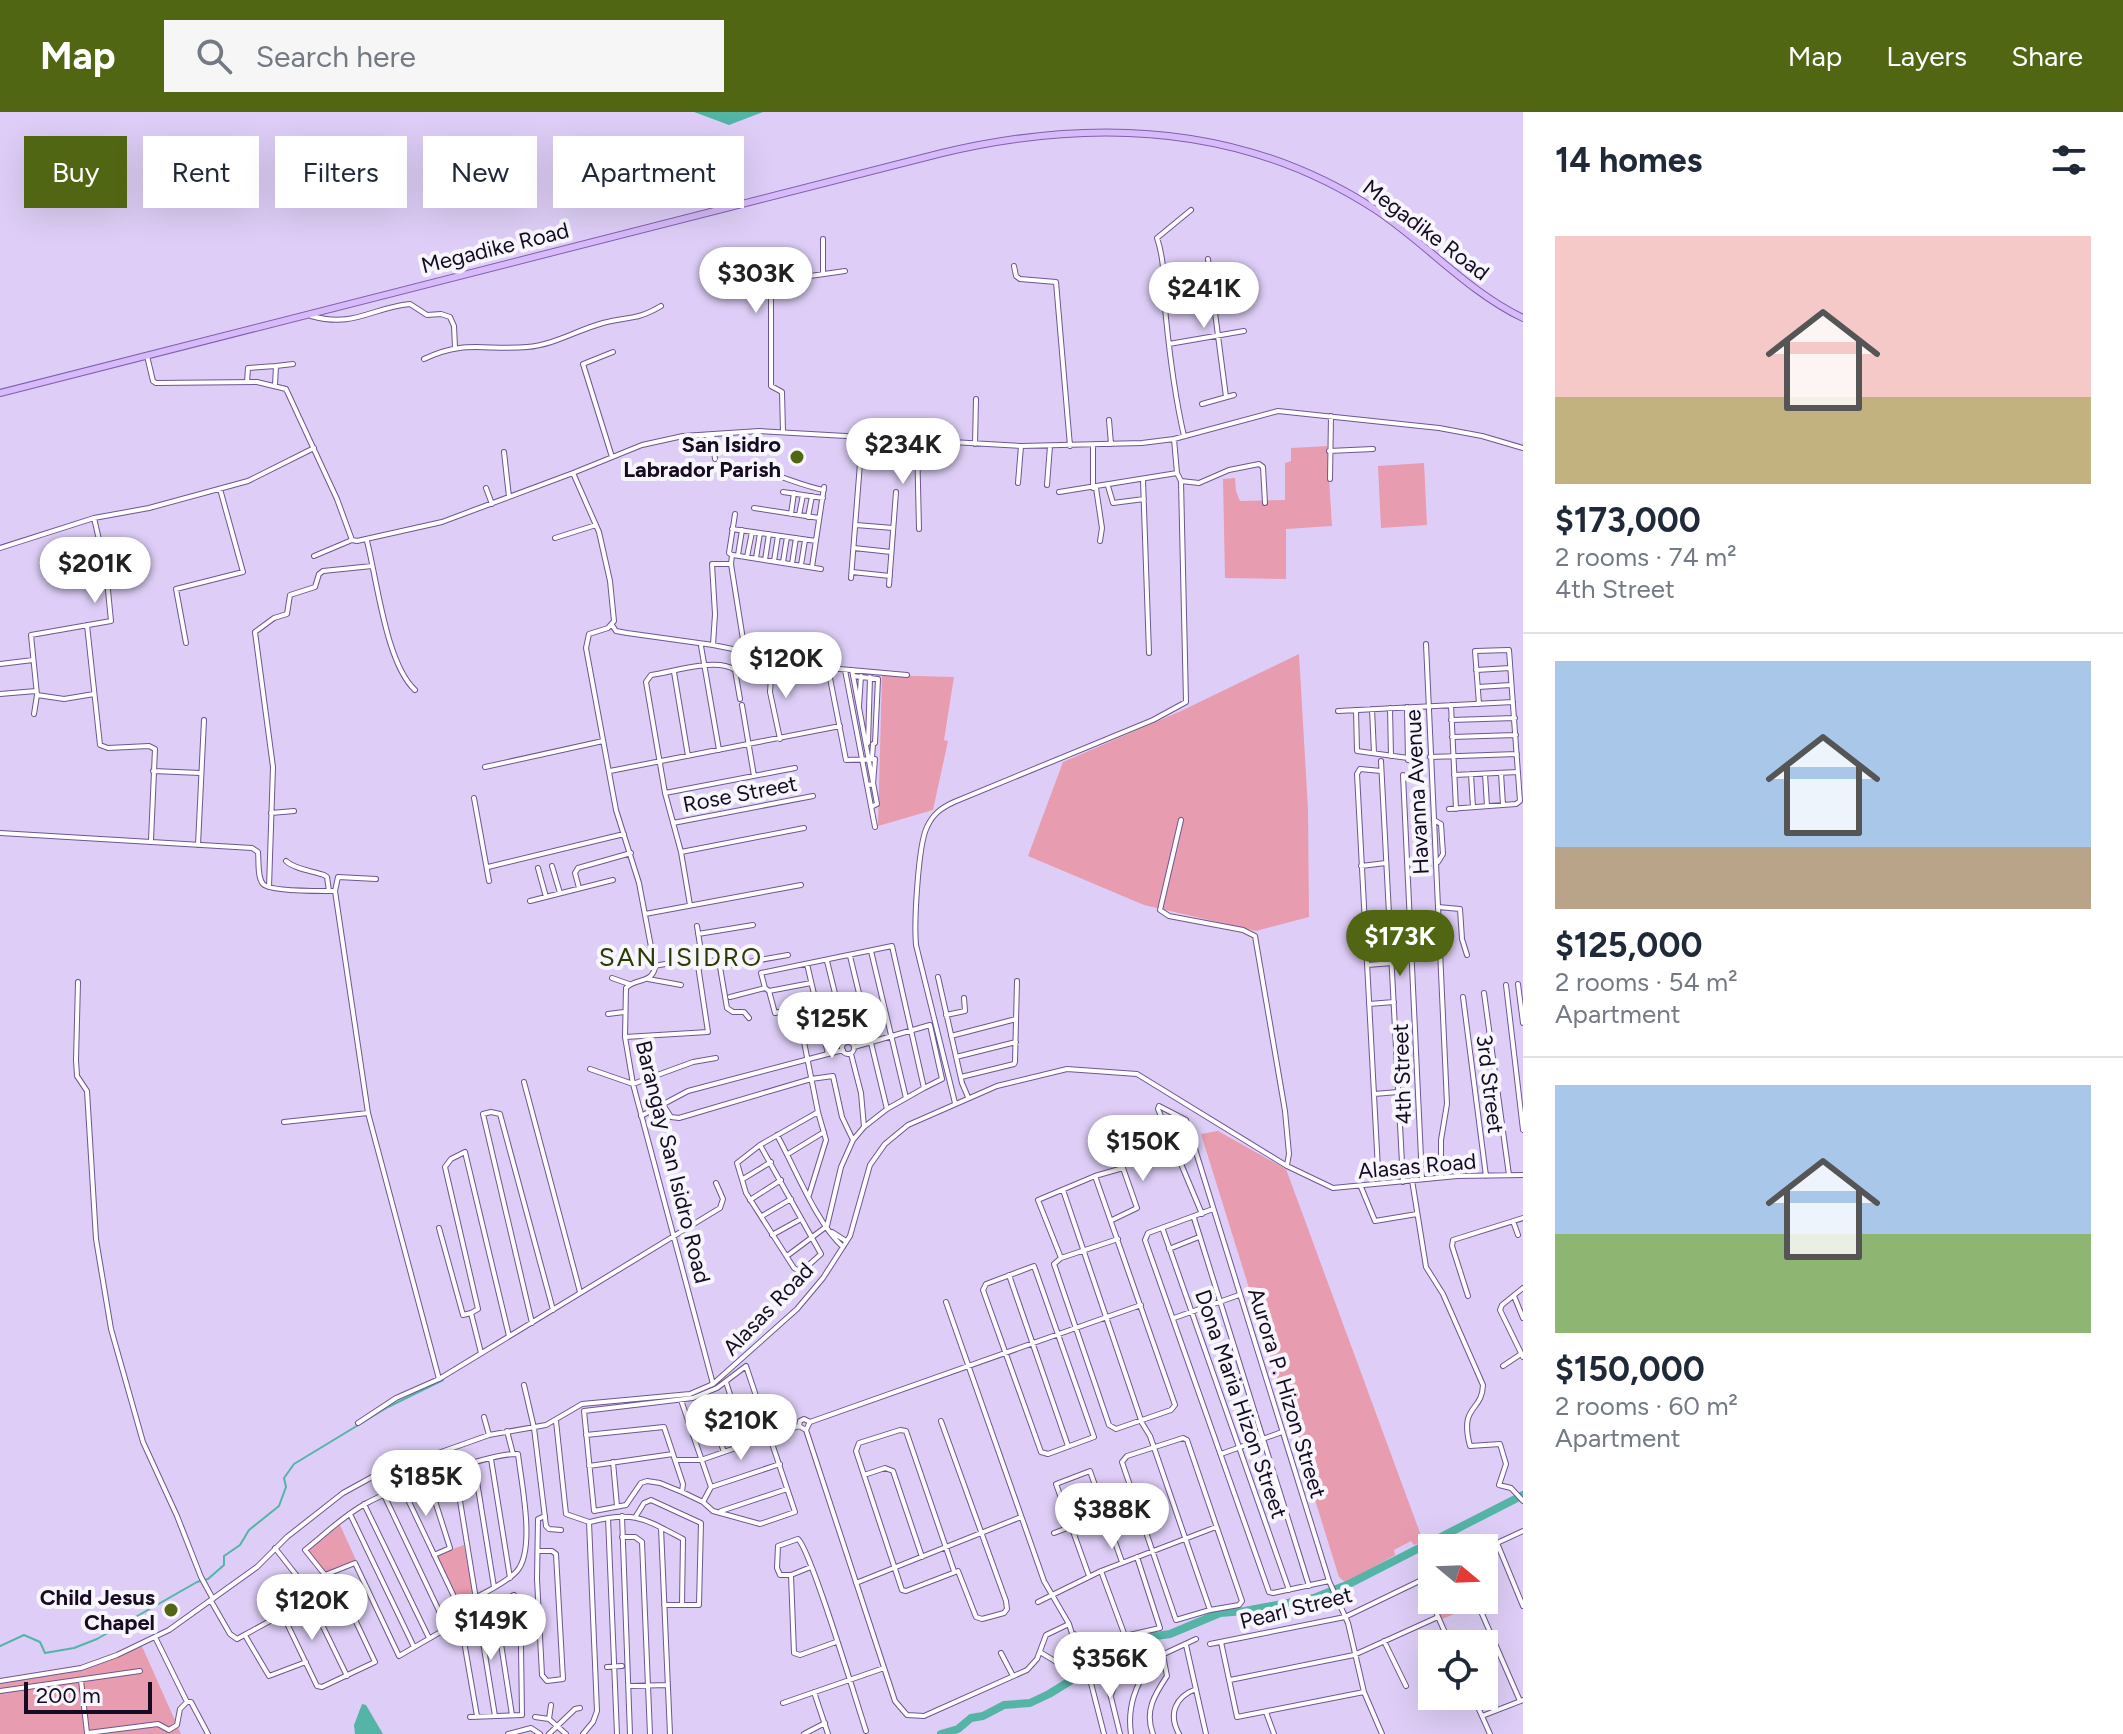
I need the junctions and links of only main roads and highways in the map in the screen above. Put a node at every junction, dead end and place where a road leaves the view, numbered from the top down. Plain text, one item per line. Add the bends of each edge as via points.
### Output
1 (1523, 318) edge
2 (0, 393) edge

1 - 2 main road, Megadike Road via 1477,292 1378,212 1316,177 1231,147 1156,134 1094,131 991,142

